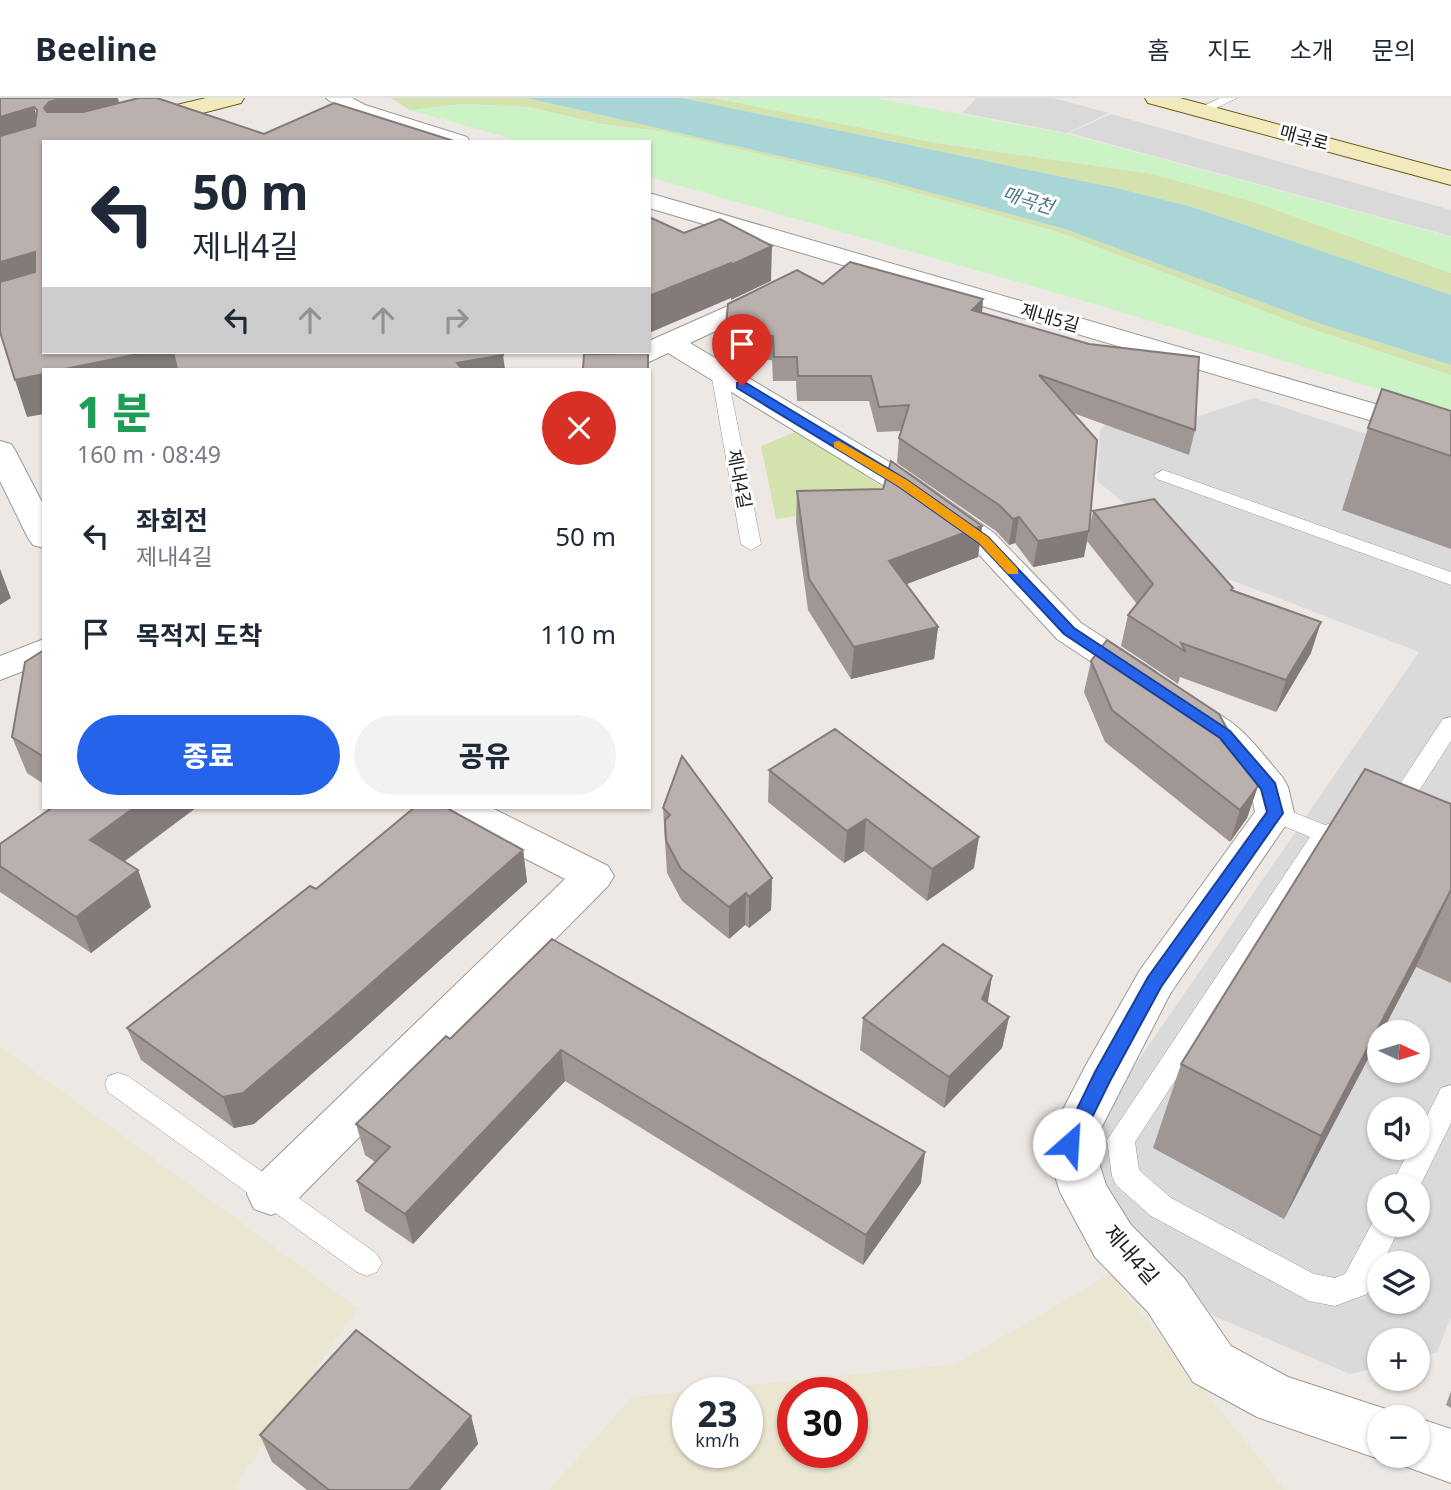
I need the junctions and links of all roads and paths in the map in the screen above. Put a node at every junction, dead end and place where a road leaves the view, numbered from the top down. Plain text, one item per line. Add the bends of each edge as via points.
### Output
1 (233, 98) edge
2 (337, 98) edge
3 (1156, 98) edge
4 (1231, 98) edge
5 (1201, 110) junction
6 (74, 140) edge
7 (453, 140) edge
8 (1451, 178) edge
9 (651, 201) edge
10 (834, 256) junction
11 (671, 343) junction
12 (651, 352) edge
13 (646, 354) edge
14 (614, 368) edge
15 (719, 372) junction
16 (1451, 435) edge
17 (0, 450) edge
18 (1163, 475) dead end
19 (42, 534) edge
20 (751, 544) dead end
21 (1451, 579) edge
22 (42, 651) edge
23 (0, 669) edge
24 (1451, 724) edge
25 (462, 809) edge
26 (1275, 813) junction
27 (1324, 834) junction
28 (118, 1084) dead end
29 (1451, 1096) edge
30 (1411, 1174) edge
31 (271, 1194) junction
32 (1380, 1237) edge
33 (367, 1262) dead end
34 (1367, 1428) edge
35 (1430, 1449) edge
36 (1451, 1456) edge

1 - 6 street
2 - 7 street via 357,110
3 - 5 street, 매곡로
4 - 5 lane
5 - 8 street, 매곡로
9 - 10 street, 제내5길
10 - 11 street via 775,293
10 - 16 street, 제내5길
11 - 12 street
11 - 15 street
13 - 14 street
15 - 20 lane, 제내4길
15 - 26 street via 902,483 983,540 1069,631 1225,735 1269,787
17 - 19 street
18 - 21 lane
22 - 23 street
24 - 27 lane via 1396,808
25 - 31 street via 594,876
26 - 27 lane
26 - 34 street, 제내4길 via 1154,982 1069,1144 1084,1192 1113,1241 1166,1295 1212,1364 1276,1399
27 - 32 lane via 1121,1140 1126,1176 1161,1207 1309,1287 1335,1292 1356,1284
28 - 31 lane
29 - 30 lane
31 - 33 lane
35 - 36 street

